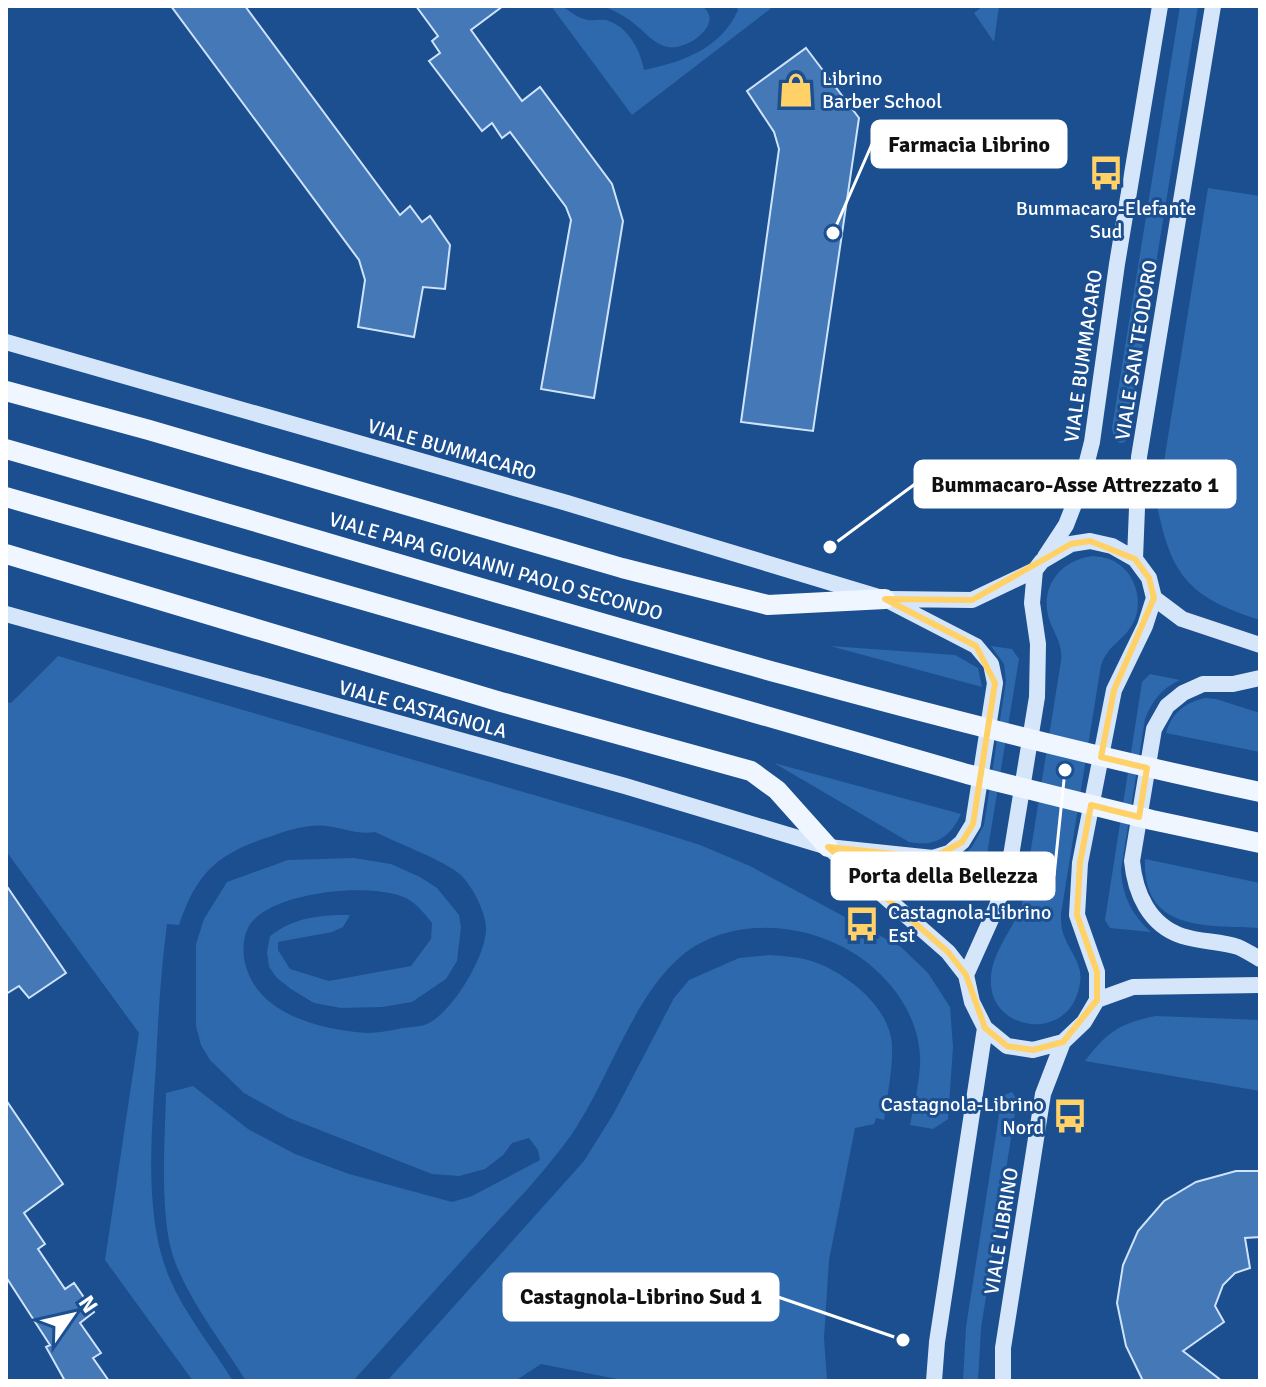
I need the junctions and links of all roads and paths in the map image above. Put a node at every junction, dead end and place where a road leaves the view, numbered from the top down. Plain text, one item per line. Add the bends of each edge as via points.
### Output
1 (1160, 6) edge
2 (1213, 6) edge
3 (6, 342) edge
4 (6, 391) edge
5 (6, 449) edge
6 (6, 497) edge
7 (6, 554) edge
8 (1135, 559) junction
9 (1038, 566) junction
10 (1154, 598) junction
11 (885, 599) junction
12 (6, 614) edge
13 (1260, 645) edge
14 (1260, 678) edge
15 (1260, 792) edge
16 (1260, 843) edge
17 (828, 847) junction
18 (1260, 959) edge
19 (966, 975) junction
20 (1260, 985) edge
21 (1097, 1000) junction
22 (985, 1028) junction
23 (1063, 1042) junction
24 (934, 1381) edge
25 (1003, 1381) edge

1 - 9 main road, VIALE BUMMACARO via 1092,442 1066,525
2 - 8 main road, VIALE SAN TEODORO via 1139,457
3 - 11 main road, VIALE BUMMACARO
4 - 11 main road via 768,605
5 - 15 main road, VIALE PAPA GIOVANNI PAOLO SECONDO via 973,725
6 - 16 main road via 967,774
7 - 17 main road via 751,771 777,790
8 - 9 main road via 1090,541 1071,544
8 - 10 main road via 1149,578
9 - 11 main road via 972,600
9 - 19 main road via 1032,603 1037,697 1012,847 997,906
10 - 13 main road via 1182,619
10 - 21 main road via 1114,690 1080,863 1077,915 1097,972
11 - 17 main road via 976,646 991,664 995,683 973,824 962,842 933,858
12 - 17 main road, VIALE CASTAGNOLA
14 - 18 main road via 1203,684 1167,706 1154,729 1132,861 1143,904 1159,922 1180,935 1238,947
17 - 19 main road via 948,952
19 - 22 main road
20 - 21 main road via 1133,987
21 - 23 main road
22 - 23 main road via 1007,1046 1033,1050
22 - 24 main road
23 - 25 main road, VIALE LIBRINO via 1043,1094 1003,1348

